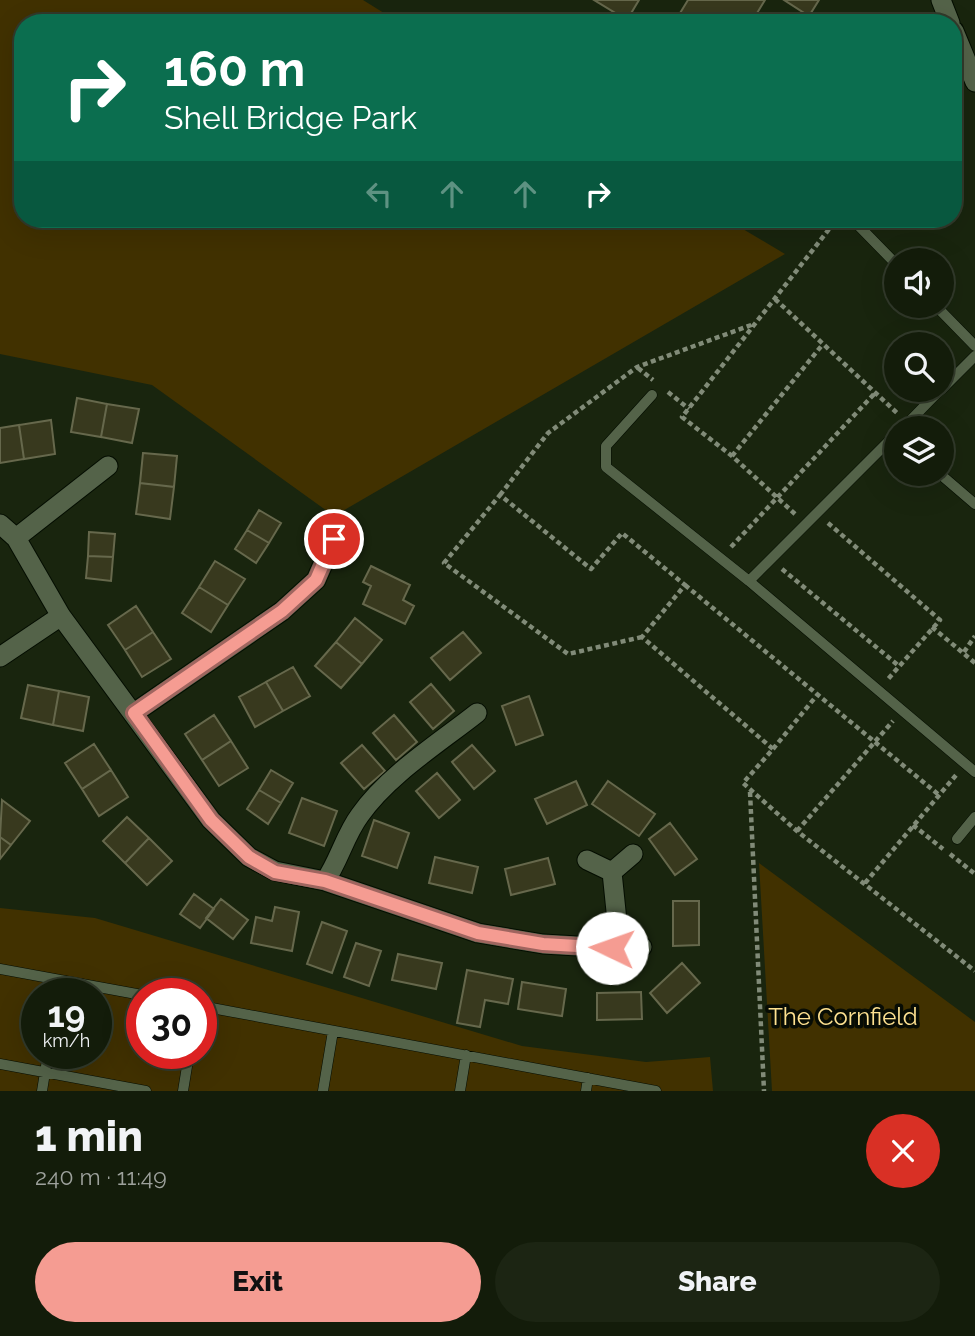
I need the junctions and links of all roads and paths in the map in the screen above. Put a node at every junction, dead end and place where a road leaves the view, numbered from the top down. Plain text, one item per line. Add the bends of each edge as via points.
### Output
1 (962, 50) edge
2 (975, 82) edge
3 (830, 228) edge
4 (861, 228) edge
5 (884, 252) edge
6 (775, 299) junction
7 (948, 318) edge
8 (756, 323) junction
9 (823, 344) junction
10 (975, 346) edge
11 (975, 356) edge
12 (954, 377) edge
13 (875, 393) junction
14 (652, 395) dead end
15 (929, 402) edge
16 (889, 416) edge
17 (915, 416) edge
18 (884, 447) edge
19 (732, 456) junction
20 (108, 466) dead end
21 (954, 486) edge
22 (500, 495) junction
23 (777, 497) junction
24 (975, 504) edge
25 (817, 513) junction
26 (0, 524) edge
27 (806, 524) junction
28 (16, 538) junction
29 (334, 539) dead end
30 (721, 558) junction
31 (771, 559) junction
32 (749, 581) junction
33 (685, 584) junction
34 (61, 616) junction
35 (932, 627) junction
36 (975, 636) edge
37 (642, 637) junction
38 (964, 652) junction
39 (0, 657) edge
40 (975, 662) edge
41 (899, 666) junction
42 (878, 690) junction
43 (818, 694) junction
44 (902, 710) junction
45 (134, 713) junction
46 (477, 713) dead end
47 (874, 742) junction
48 (773, 749) junction
49 (965, 764) junction
50 (975, 772) edge
51 (750, 791) junction
52 (939, 795) junction
53 (975, 817) edge
54 (797, 831) junction
55 (957, 839) dead end
56 (633, 854) dead end
57 (587, 860) dead end
58 (612, 872) junction
59 (325, 881) junction
60 (865, 883) junction
61 (642, 947) dead end
62 (612, 948) junction
63 (0, 969) edge
64 (975, 971) edge
65 (49, 978) edge
66 (217, 1009) edge
67 (333, 1031) junction
68 (466, 1055) junction
69 (0, 1064) edge
70 (46, 1069) edge
71 (187, 1069) edge
72 (45, 1072) junction
73 (588, 1078) junction
74 (42, 1091) edge
75 (146, 1091) edge
76 (183, 1091) edge
77 (323, 1091) edge
78 (460, 1091) edge
79 (586, 1091) edge
80 (656, 1091) edge
81 (764, 1091) edge

1 - 2 street
3 - 6 path
4 - 5 lane
6 - 8 path
6 - 9 path
7 - 10 lane
8 - 19 path via 682,418
8 - 22 path via 637,367 548,433
9 - 13 path
9 - 19 path
11 - 12 lane
13 - 16 path
13 - 23 path
14 - 30 lane via 606,446 606,467
15 - 17 lane
18 - 25 lane
19 - 23 path
20 - 28 street
21 - 24 lane
22 - 33 path via 591,569 622,533
22 - 37 path via 444,563 568,654
23 - 27 path
23 - 30 path
25 - 27 lane
25 - 35 path via 940,620
26 - 28 street
27 - 31 lane
28 - 34 street
29 - 45 street via 316,580 282,611
30 - 32 lane
31 - 32 lane
31 - 41 path
32 - 42 lane
33 - 37 path
33 - 43 path
34 - 39 street
34 - 45 street
35 - 38 path
35 - 41 path
36 - 38 path
37 - 48 path
38 - 40 path
41 - 42 path
42 - 44 lane
43 - 47 path
43 - 48 path
44 - 47 path
44 - 49 lane
45 - 59 street via 211,820 249,857 275,872
46 - 59 street via 406,768 359,816
47 - 52 path
47 - 54 path
48 - 51 path via 743,783
49 - 50 lane
49 - 52 path
51 - 54 path
51 - 81 path
52 - 60 path
53 - 55 lane
54 - 60 path
56 - 58 street
57 - 58 street
58 - 62 street via 617,921
59 - 62 street via 478,933 543,944
60 - 64 path
61 - 62 street
63 - 65 lane
66 - 67 lane
67 - 68 lane
67 - 77 lane
68 - 73 lane
68 - 78 lane
69 - 72 lane
70 - 72 lane
71 - 76 lane
72 - 74 lane
72 - 75 lane
73 - 79 lane
73 - 80 lane

